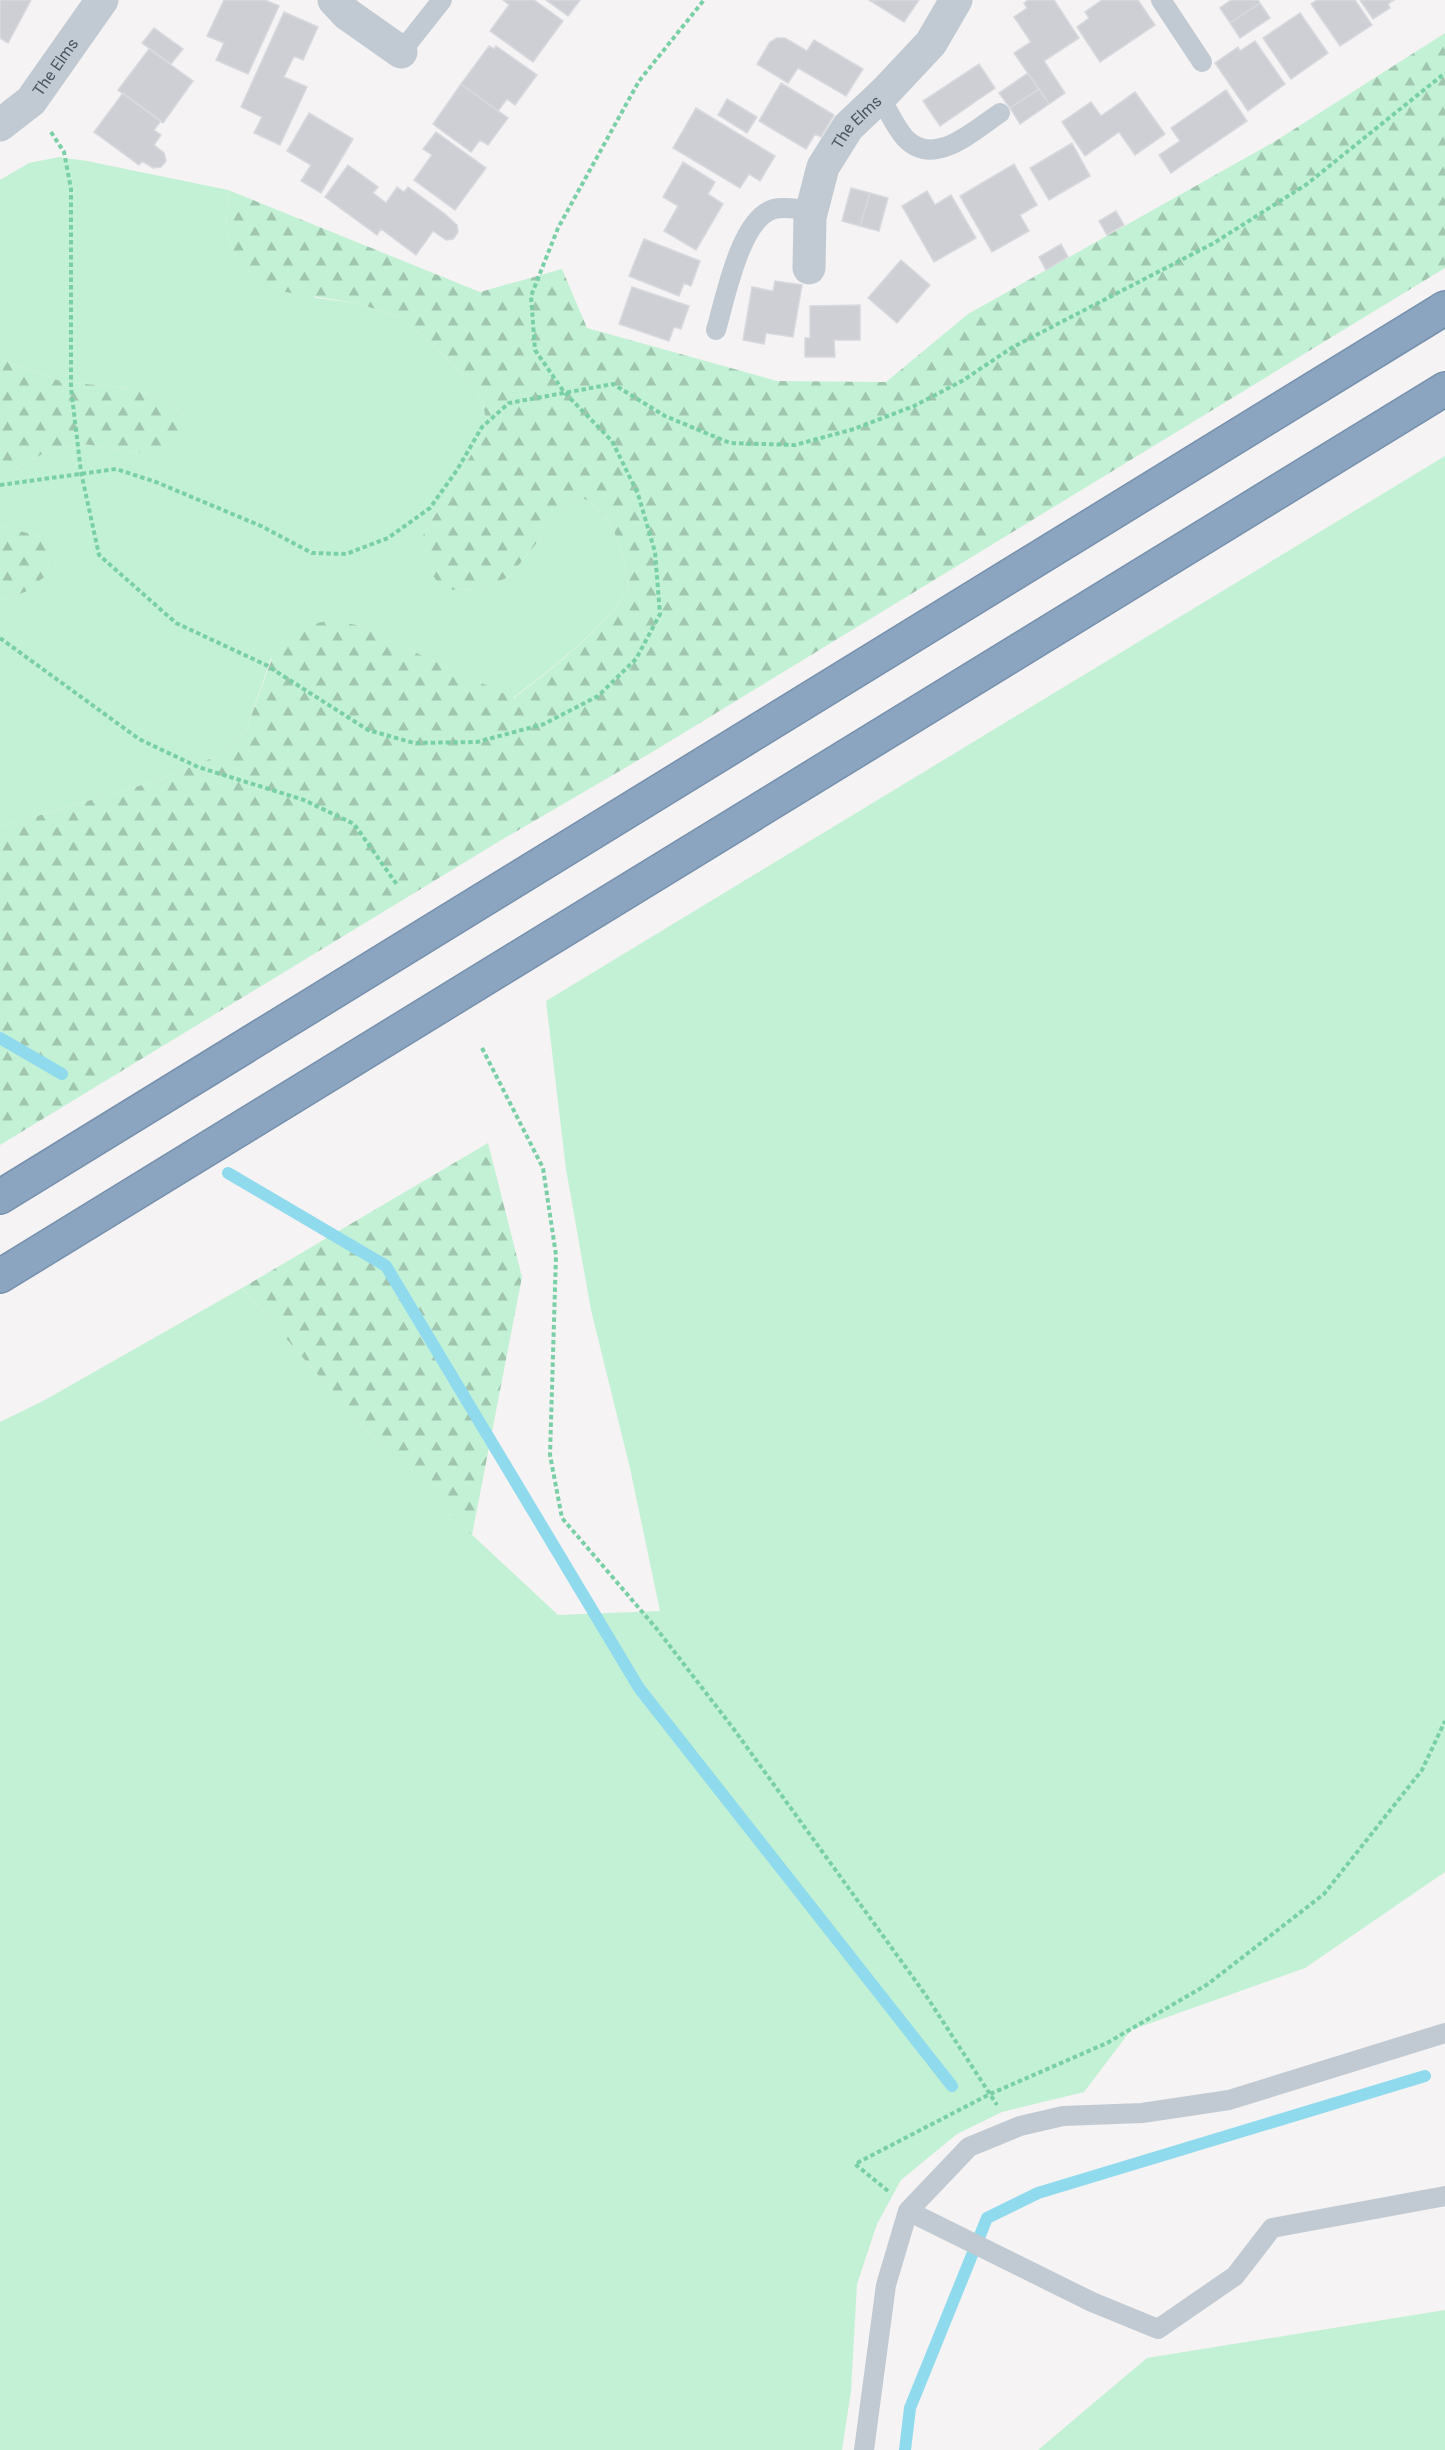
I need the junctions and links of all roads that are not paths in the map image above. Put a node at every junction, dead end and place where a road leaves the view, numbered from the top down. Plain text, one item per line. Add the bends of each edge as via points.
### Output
1 (102, 0) edge
2 (334, 0) edge
3 (442, 0) edge
4 (956, 0) edge
5 (1161, 0) edge
6 (400, 52) joint
7 (1202, 62) dead end
8 (880, 97) junction
9 (1000, 112) dead end
10 (0, 125) edge
11 (812, 210) junction
12 (809, 268) dead end
13 (1445, 308) edge
14 (716, 330) dead end
15 (1445, 389) edge
16 (0, 1197) edge
17 (0, 1276) edge
18 (1445, 2033) edge
19 (1417, 2040) junction
20 (1445, 2043) edge
21 (1445, 2196) edge
22 (908, 2211) junction
23 (864, 2450) edge

1 - 10 street, The Elms via 31,101
2 - 6 street
3 - 6 lane
4 - 8 street, The Elms via 931,42
5 - 7 lane
8 - 9 lane via 905,138 922,150 947,148
8 - 11 street, The Elms via 848,127 823,167
11 - 12 street, The Elms
11 - 14 lane via 775,208 749,231 738,251
13 - 16 highway
15 - 17 highway
18 - 19 lane
19 - 20 lane
19 - 22 lane via 1229,2100 1142,2113 1063,2115 1020,2126 969,2147
21 - 22 lane via 1272,2228 1235,2276 1158,2330 1092,2302
22 - 23 lane via 886,2285

